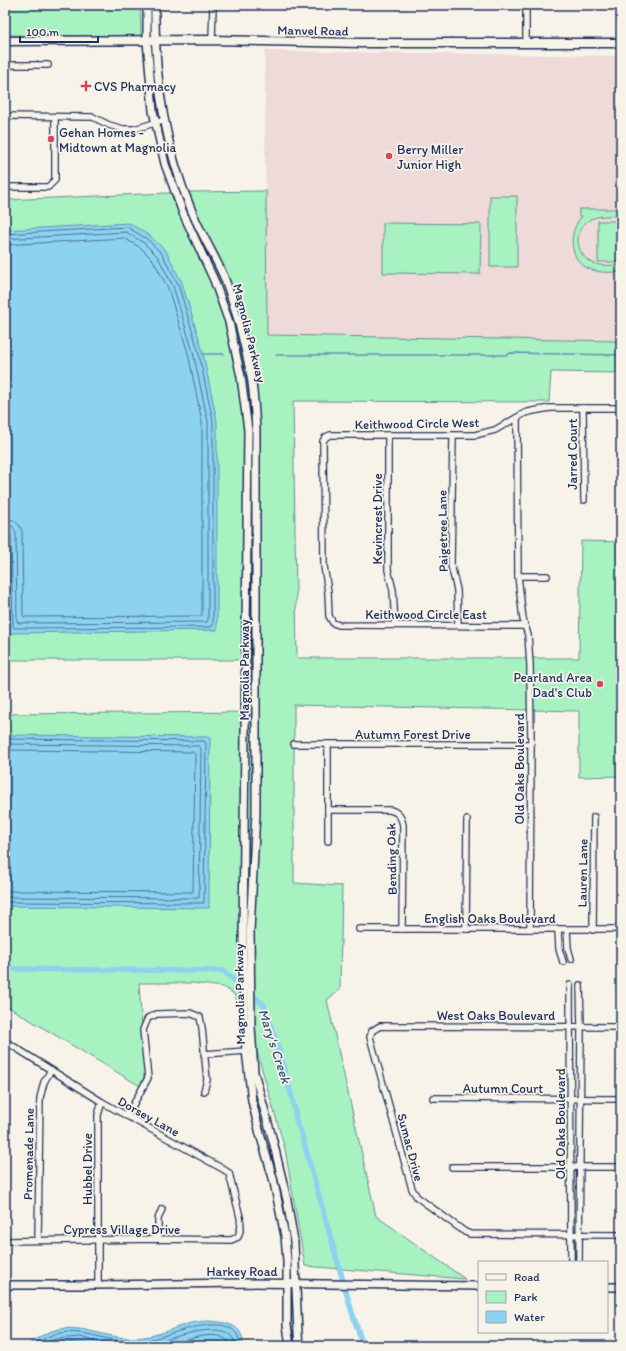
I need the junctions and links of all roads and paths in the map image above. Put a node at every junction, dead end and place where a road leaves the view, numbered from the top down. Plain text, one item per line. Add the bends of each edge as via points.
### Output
1 (147, 5) edge
2 (155, 5) edge
3 (212, 5) edge
4 (526, 5) edge
5 (212, 40) junction
6 (5, 41) edge
7 (147, 41) junction
8 (156, 41) junction
9 (526, 43) junction
10 (621, 43) edge
11 (48, 65) dead end
12 (5, 68) edge
13 (5, 116) edge
14 (55, 117) junction
15 (165, 120) junction
16 (156, 123) junction
17 (5, 184) edge
18 (233, 306) junction
19 (225, 309) junction
20 (583, 408) junction
21 (621, 408) edge
22 (516, 418) junction
23 (255, 419) junction
24 (247, 420) junction
25 (388, 436) junction
26 (453, 436) junction
27 (584, 500) dead end
28 (518, 576) junction
29 (547, 576) dead end
30 (330, 619) joint
31 (395, 625) junction
32 (458, 625) junction
33 (525, 626) junction
34 (246, 647) junction
35 (256, 647) junction
36 (245, 744) junction
37 (256, 744) junction
38 (294, 744) dead end
39 (531, 744) junction
40 (328, 745) junction
41 (328, 810) junction
42 (594, 816) dead end
43 (467, 820) dead end
44 (328, 841) dead end
45 (359, 929) dead end
46 (402, 929) junction
47 (466, 929) junction
48 (621, 929) edge
49 (530, 930) junction
50 (558, 930) junction
51 (568, 930) junction
52 (593, 930) junction
53 (246, 952) junction
54 (572, 960) dead end
55 (562, 962) dead end
56 (570, 985) dead end
57 (580, 986) dead end
58 (247, 1016) junction
59 (571, 1027) junction
60 (581, 1027) junction
61 (621, 1027) edge
62 (372, 1031) joint
63 (5, 1041) edge
64 (246, 1051) junction
65 (204, 1054) junction
66 (51, 1070) junction
67 (204, 1091) dead end
68 (433, 1098) dead end
69 (571, 1099) junction
70 (579, 1099) junction
71 (621, 1099) edge
72 (102, 1102) junction
73 (126, 1116) junction
74 (452, 1166) dead end
75 (571, 1167) junction
76 (580, 1167) junction
77 (621, 1167) edge
78 (162, 1209) dead end
79 (571, 1235) junction
80 (580, 1235) junction
81 (621, 1235) edge
82 (238, 1237) joint
83 (158, 1239) junction
84 (38, 1240) junction
85 (99, 1240) junction
86 (5, 1241) edge
87 (571, 1261) edge
88 (579, 1261) edge
89 (286, 1283) junction
90 (296, 1284) junction
91 (5, 1285) edge
92 (98, 1285) junction
93 (478, 1286) edge
94 (608, 1287) edge
95 (621, 1287) edge
96 (290, 1346) edge
97 (299, 1346) edge

1 - 7 street, Magnolia Parkway
2 - 8 street, Magnolia Parkway
3 - 5 street
4 - 9 street
5 - 8 main road, Manvel Road
5 - 9 main road, Manvel Road
6 - 7 main road, Manvel Road
7 - 8 main road, Manvel Road
7 - 16 street, Magnolia Parkway
8 - 15 street, Magnolia Parkway via 156,69
9 - 10 main road, Manvel Road
11 - 12 street via 12,65
13 - 14 street
14 - 16 street via 93,117 123,129
14 - 17 street via 55,180 48,187 7,187
15 - 16 street
15 - 18 street, Magnolia Parkway via 175,163 191,209 224,277
16 - 19 street, Magnolia Parkway via 165,164 183,213
18 - 19 street
18 - 23 street, Magnolia Parkway via 251,376
19 - 24 street, Magnolia Parkway via 241,377
20 - 21 street, Keithwood Circle West
20 - 22 street, Keithwood Circle West via 533,410
20 - 27 street, Jarred Court
22 - 26 street, Keithwood Circle West via 485,434
22 - 28 street, Old Oaks Boulevard
23 - 24 street
23 - 35 street, Magnolia Parkway
24 - 34 street, Magnolia Parkway
25 - 26 street, Keithwood Circle West
25 - 30 street, Keithwood Circle West via 330,435 322,444 324,566
25 - 31 street, Kevincrest Drive via 388,570 393,590
26 - 32 street, Paigetree Lane via 452,565 457,590
28 - 29 street
28 - 33 street, Old Oaks Boulevard
30 - 31 street, Keithwood Circle East via 339,624
31 - 32 street, Keithwood Circle East
32 - 33 street, Keithwood Circle East
33 - 39 street, Old Oaks Boulevard via 530,651
34 - 35 street
34 - 36 street, Magnolia Parkway
35 - 37 street, Magnolia Parkway
36 - 37 street
36 - 53 street, Magnolia Parkway
37 - 53 street, Magnolia Parkway via 256,812
38 - 40 street, Autumn Forest Drive
39 - 40 street, Autumn Forest Drive
39 - 49 street, Old Oaks Boulevard
40 - 41 street
41 - 44 street
41 - 46 street, Bending Oak via 390,810 401,817
42 - 52 street, Lauren Lane
43 - 47 street
45 - 46 street, English Oaks Boulevard
46 - 47 street, English Oaks Boulevard
47 - 49 street, English Oaks Boulevard
48 - 52 street, English Oaks Boulevard
49 - 50 street, English Oaks Boulevard
50 - 51 street, English Oaks Boulevard
50 - 55 street
51 - 52 street, English Oaks Boulevard
51 - 54 street via 568,948
53 - 58 street, Magnolia Parkway
56 - 59 street, Old Oaks Boulevard
57 - 60 street, Old Oaks Boulevard
58 - 64 street, Magnolia Parkway
58 - 90 street, Magnolia Parkway via 254,1072 287,1200 294,1242
59 - 60 street, West Oaks Boulevard
59 - 62 street, West Oaks Boulevard via 380,1026
59 - 69 street, Old Oaks Boulevard
60 - 61 street, West Oaks Boulevard
60 - 70 street, Old Oaks Boulevard
62 - 79 street, Sumac Drive via 371,1040 412,1189 417,1197 470,1234
63 - 66 street, Dorsey Lane
64 - 65 street
64 - 89 street, Magnolia Parkway via 252,1101 273,1178 285,1236
65 - 67 street via 207,1080
65 - 73 street via 200,1017 190,1013 157,1014 148,1018 143,1030 148,1078
66 - 72 street, Dorsey Lane
66 - 84 street, Promenade Lane via 44,1082 40,1098
68 - 69 street, Autumn Court
69 - 70 street, Autumn Court
69 - 75 street, Old Oaks Boulevard
70 - 71 street, Autumn Court
70 - 76 street, Old Oaks Boulevard
72 - 73 street, Dorsey Lane
72 - 85 street, Hubbel Drive via 98,1115
73 - 82 street, Dorsey Lane via 229,1173 240,1216 241,1227
74 - 75 street
75 - 76 street
75 - 79 street, Old Oaks Boulevard
76 - 77 street
76 - 80 street, Old Oaks Boulevard
78 - 83 street via 158,1219
79 - 80 street, Sumac Drive
79 - 87 street, Old Oaks Boulevard
80 - 81 street, Sumac Drive
80 - 88 street, Old Oaks Boulevard
82 - 83 street, Cypress Village Drive via 231,1240
83 - 85 street, Cypress Village Drive
84 - 85 street, Cypress Village Drive
84 - 86 street, Cypress Village Drive
85 - 92 street, Hubbel Drive
89 - 90 street, Harkey Road
89 - 92 street, Harkey Road
89 - 96 street, Magnolia Parkway
90 - 93 street, Harkey Road
90 - 97 street, Magnolia Parkway
91 - 92 street, Harkey Road
94 - 95 street

